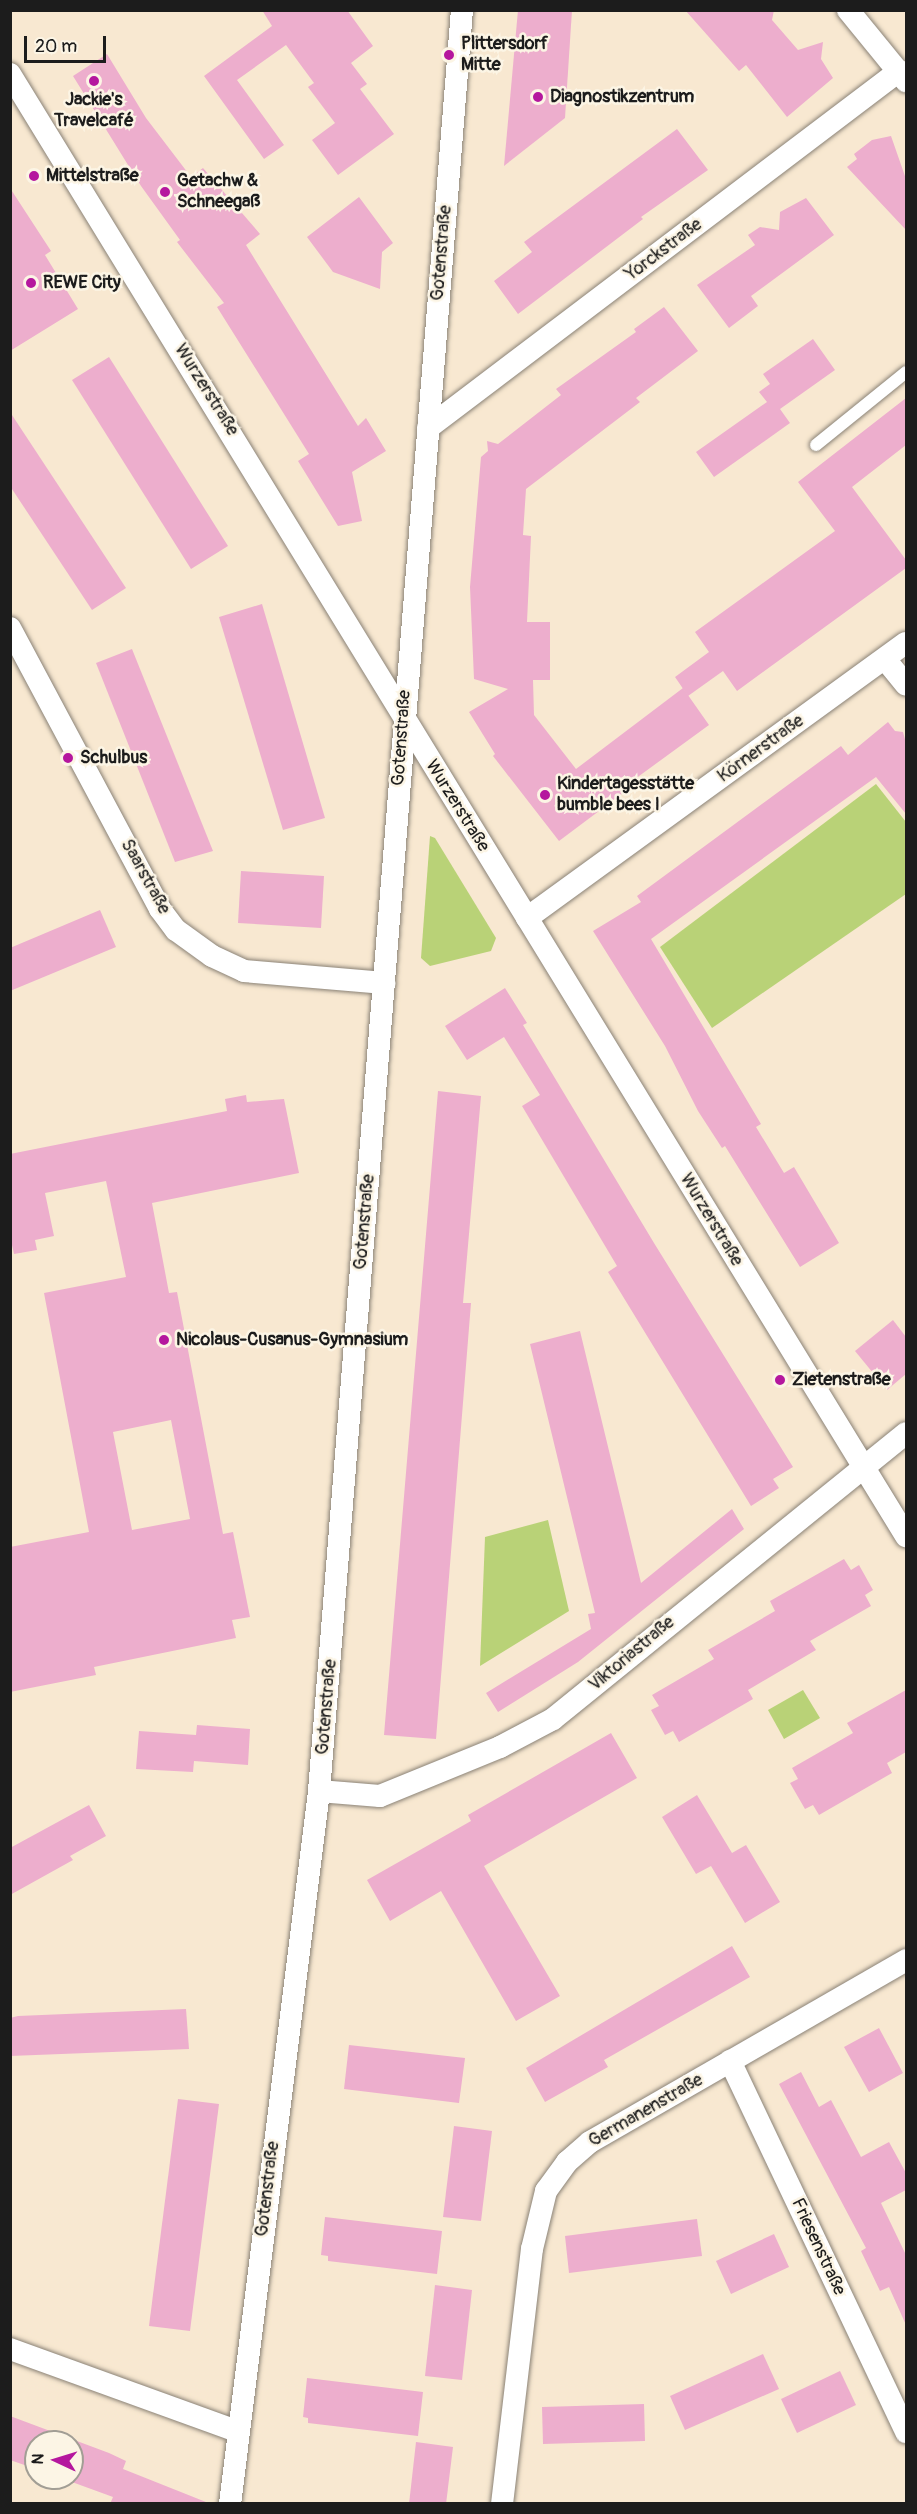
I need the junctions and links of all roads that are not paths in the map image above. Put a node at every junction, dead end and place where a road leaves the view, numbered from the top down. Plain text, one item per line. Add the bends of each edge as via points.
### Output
1 (462, 10) edge
2 (848, 10) edge
3 (10, 74) edge
4 (903, 76) edge
5 (906, 372) edge
6 (428, 428) junction
7 (816, 445) dead end
8 (10, 628) edge
9 (906, 643) edge
10 (885, 659) junction
11 (906, 685) edge
12 (403, 718) junction
13 (527, 918) junction
14 (384, 983) junction
15 (906, 1433) edge
16 (863, 1467) junction
17 (906, 1536) edge
18 (319, 1791) junction
19 (906, 1959) edge
20 (730, 2061) junction
21 (10, 2349) edge
22 (237, 2431) junction
23 (906, 2432) edge
24 (230, 2504) edge
25 (502, 2504) edge

1 - 6 street, Gotenstraße
2 - 4 street
3 - 12 street, Wurzerstraße via 349,620
4 - 6 street, Yorckstraße
5 - 7 lane
6 - 12 street, Gotenstraße
8 - 14 street, Saarstraße via 160,909 176,930 212,956 244,970
9 - 10 street, Körnerstraße
10 - 11 street
10 - 13 street, Körnerstraße
12 - 13 street, Wurzerstraße
12 - 14 street, Gotenstraße
13 - 16 street, Wurzerstraße
14 - 18 street, Gotenstraße
15 - 16 street, Viktoriastraße
16 - 17 street, Wurzerstraße
16 - 18 street, Viktoriastraße via 553,1719 500,1748 380,1796
18 - 22 street, Gotenstraße
19 - 20 street, Germanenstraße
20 - 23 street, Friesenstraße
20 - 25 street, Germanenstraße via 590,2142 567,2162 546,2191 532,2249
21 - 22 street
22 - 24 street, Gotenstraße

